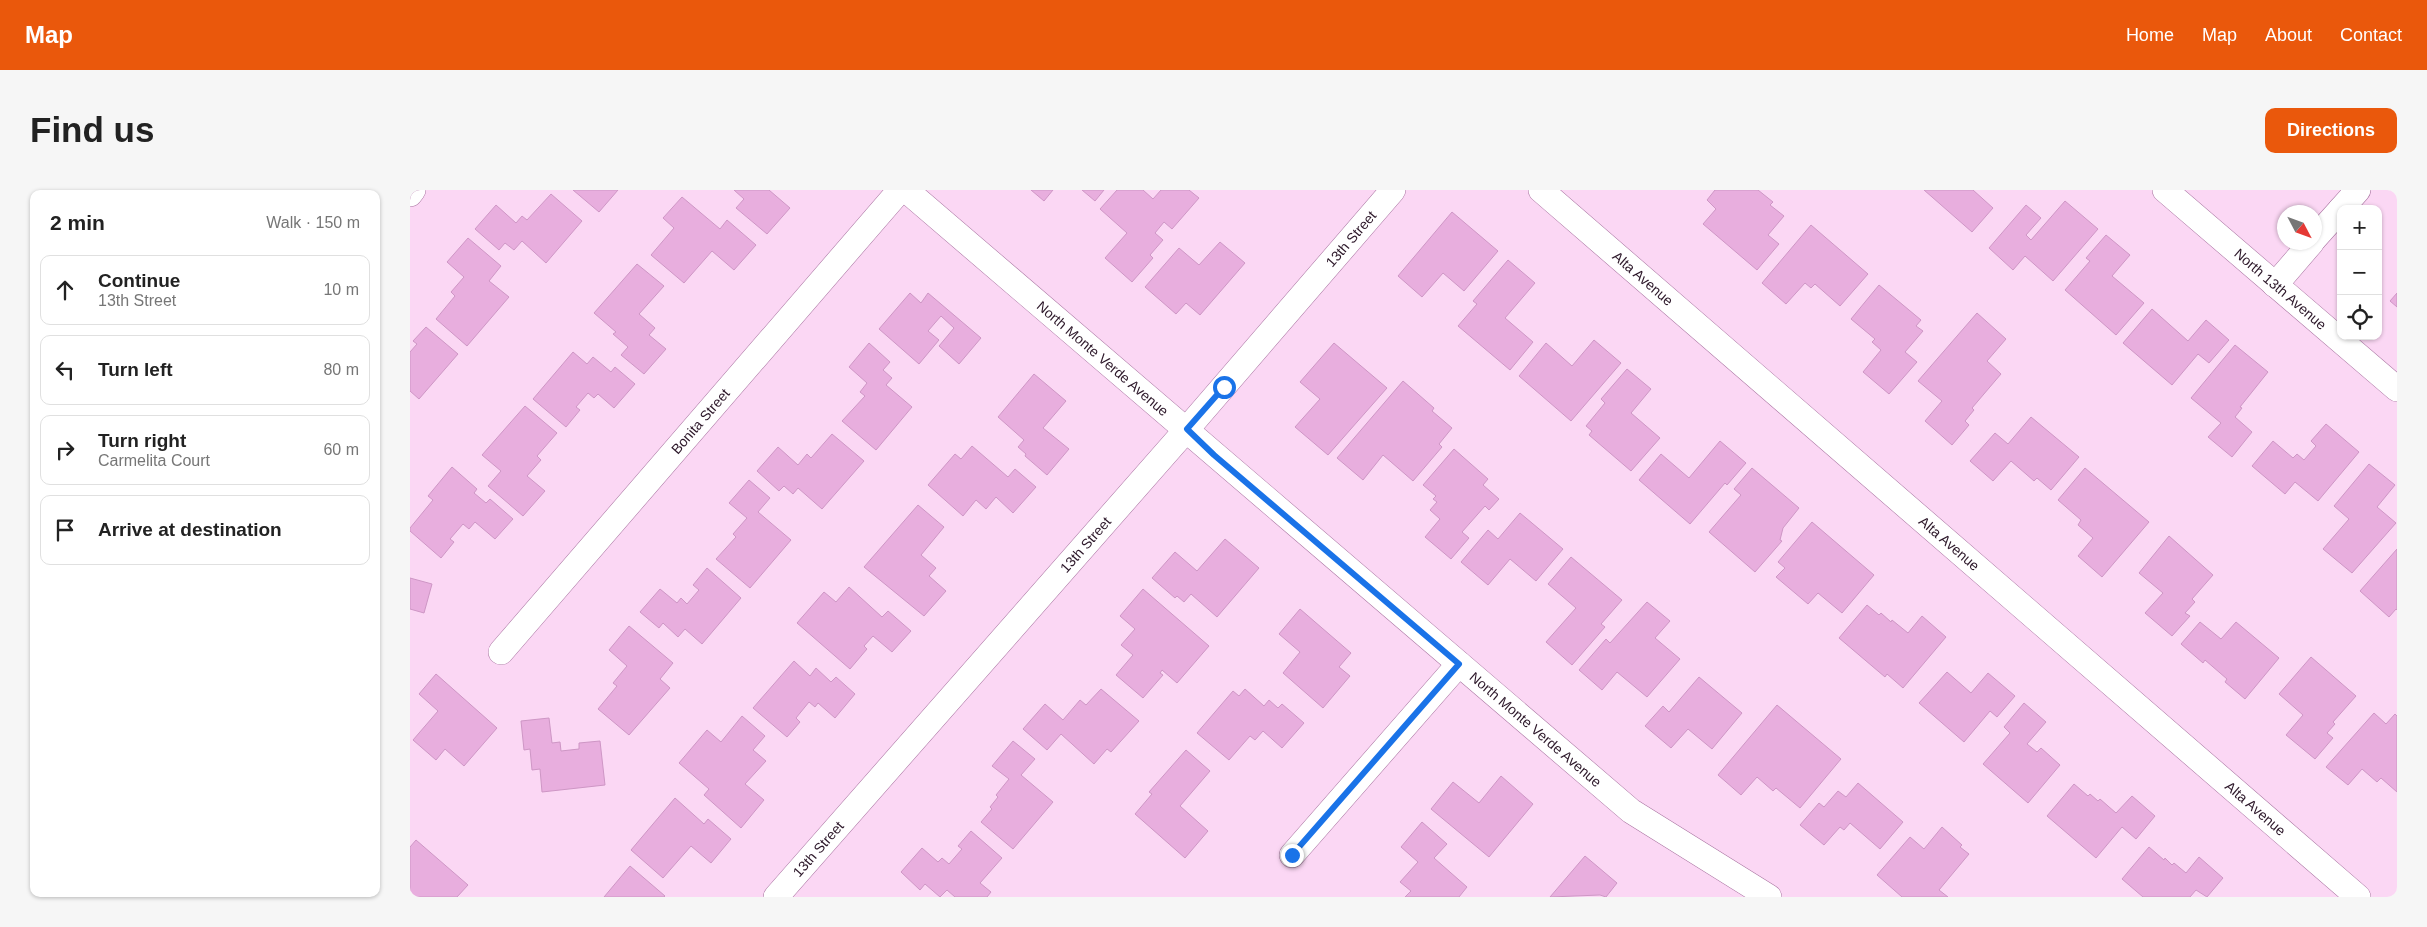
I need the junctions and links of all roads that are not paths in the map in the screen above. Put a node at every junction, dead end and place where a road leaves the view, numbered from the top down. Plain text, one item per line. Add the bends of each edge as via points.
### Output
1 (413, 190) edge
2 (900, 190) edge
3 (906, 190) edge
4 (1393, 190) edge
5 (1541, 190) edge
6 (2165, 190) edge
7 (2358, 190) edge
8 (410, 194) edge
9 (2345, 205) edge
10 (2337, 213) edge
11 (2322, 230) edge
12 (2305, 250) edge
13 (2275, 284) junction
14 (2397, 389) edge
15 (1187, 429) junction
16 (501, 652) dead end
17 (1459, 664) junction
18 (1292, 855) dead end
19 (1752, 893) edge
20 (776, 897) edge
21 (2358, 897) edge

1 - 8 street
2 - 16 street, Bonita Street
3 - 15 street, North Monte Verde Avenue
4 - 15 street, 13th Street
5 - 21 street, Alta Avenue
6 - 13 street, North 13th Avenue
7 - 9 street
10 - 11 street
12 - 13 street
13 - 14 street, North 13th Avenue
15 - 17 street, North Monte Verde Avenue
15 - 20 street, 13th Street
17 - 18 street
17 - 19 street, North Monte Verde Avenue via 1630,811

